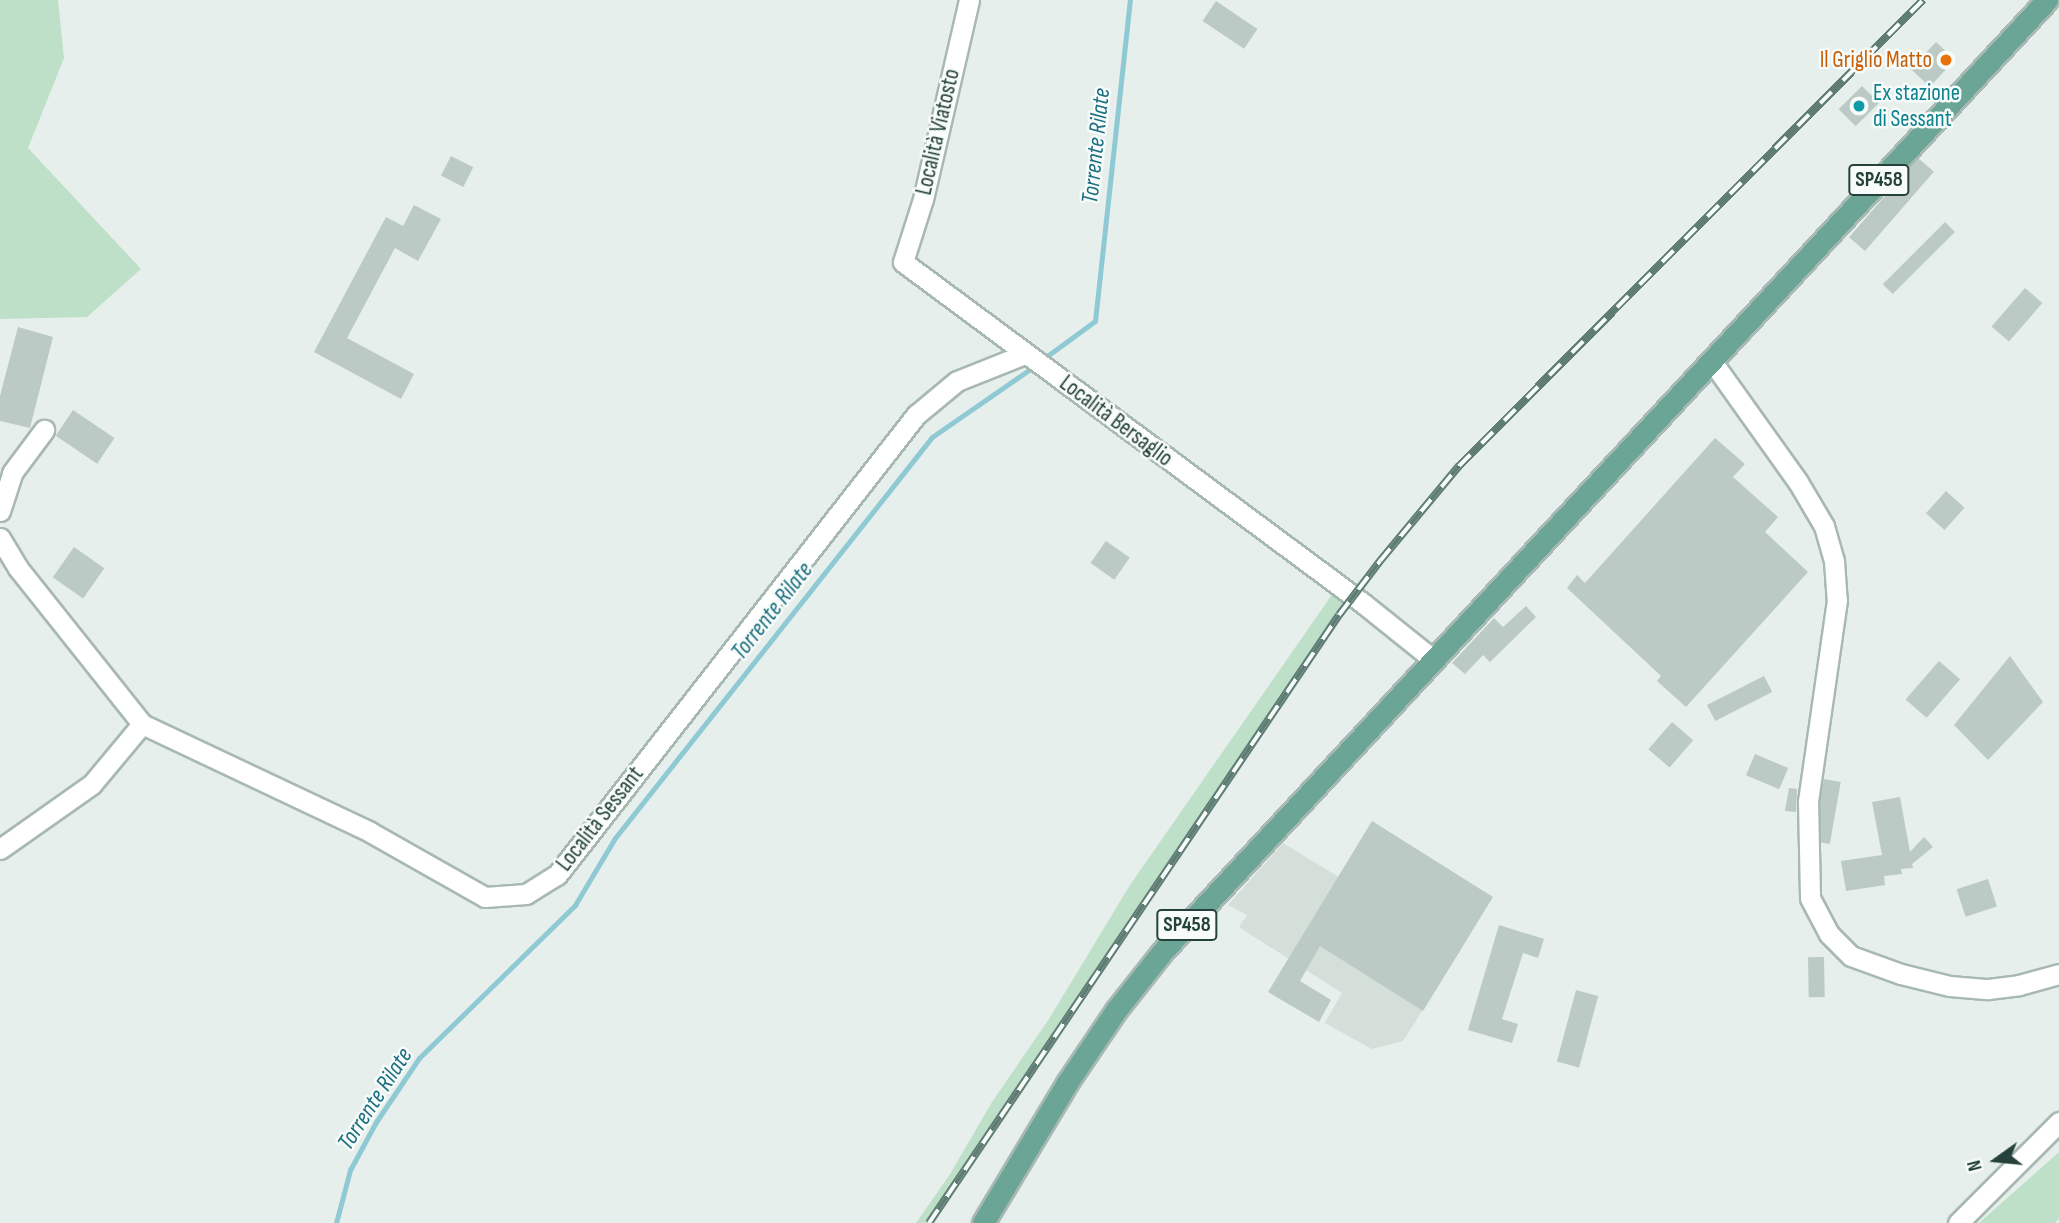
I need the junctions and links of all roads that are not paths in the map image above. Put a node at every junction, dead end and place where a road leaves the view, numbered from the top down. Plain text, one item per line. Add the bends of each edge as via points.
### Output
1 (969, 0) edge
2 (2047, 0) edge
3 (903, 262) joint
4 (1033, 360) junction
5 (1711, 360) junction
6 (44, 430) dead end
7 (0, 511) edge
8 (0, 538) edge
9 (1434, 660) junction
10 (142, 724) junction
11 (0, 849) edge
12 (2059, 974) edge
13 (2059, 1122) edge
14 (983, 1223) edge
15 (1958, 1223) edge

1 - 3 street, Località Viatosto via 923,199
2 - 5 main road, SP458
3 - 4 street, Località Bersaglio
4 - 9 street, Località Bersaglio
4 - 10 street, Località Sessant via 957,381 916,415 557,876 526,894 485,897 370,832
5 - 9 main road, SP458
5 - 12 street via 1798,482 1824,526 1834,561 1837,600 1808,801 1810,898 1829,934 1851,956 1950,986 1987,989
6 - 7 street via 12,473
8 - 10 street via 18,568
9 - 14 main road, SP458 via 1162,952 1066,1083
10 - 11 street via 92,784
13 - 15 street

